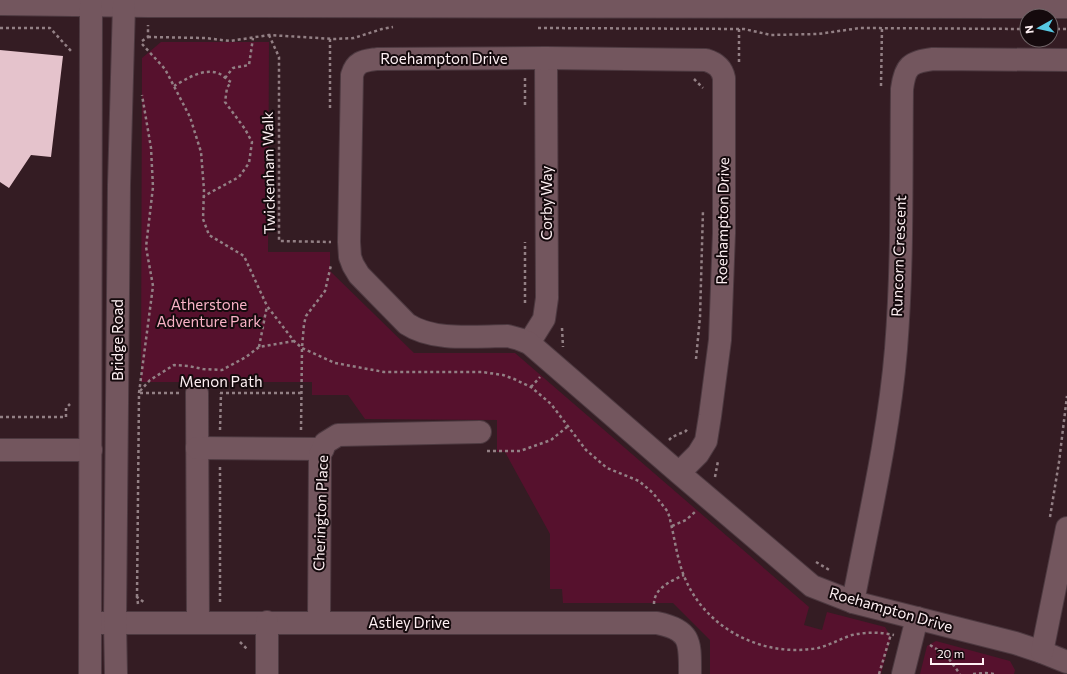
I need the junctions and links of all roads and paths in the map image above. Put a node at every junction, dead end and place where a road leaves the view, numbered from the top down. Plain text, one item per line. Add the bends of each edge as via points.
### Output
1 (0, 4) edge
2 (107, 4) edge
3 (1067, 7) edge
4 (398, 27) dead end
5 (0, 28) edge
6 (533, 28) dead end
7 (882, 28) junction
8 (739, 29) junction
9 (1019, 29) edge
10 (269, 35) junction
11 (148, 36) dead end
12 (253, 38) junction
13 (140, 50) dead end
14 (74, 55) dead end
15 (1067, 60) edge
16 (739, 67) dead end
17 (546, 68) junction
18 (525, 77) dead end
19 (225, 78) junction
20 (692, 78) dead end
21 (174, 86) junction
22 (881, 91) dead end
23 (704, 93) dead end
24 (142, 94) dead end
25 (204, 196) junction
26 (703, 206) dead end
27 (337, 244) junction
28 (331, 260) dead end
29 (268, 306) junction
30 (534, 336) junction
31 (294, 341) junction
32 (259, 347) junction
33 (302, 348) junction
34 (563, 350) dead end
35 (696, 361) dead end
36 (139, 393) junction
37 (196, 393) junction
38 (221, 393) junction
39 (302, 393) junction
40 (1067, 396) edge
41 (72, 402) dead end
42 (0, 418) edge
43 (688, 424) dead end
44 (567, 427) junction
45 (480, 432) joint
46 (663, 435) dead end
47 (197, 448) junction
48 (220, 448) junction
49 (301, 449) junction
50 (323, 449) junction
51 (0, 450) edge
52 (91, 450) junction
53 (686, 467) junction
54 (714, 480) dead end
55 (1058, 526) edge
56 (814, 561) dead end
57 (858, 580) junction
58 (137, 597) dead end
59 (854, 602) junction
60 (220, 604) dead end
61 (917, 618) junction
62 (268, 622) junction
63 (319, 622) junction
64 (91, 623) junction
65 (115, 623) junction
66 (198, 623) junction
67 (891, 634) junction
68 (912, 639) junction
69 (239, 641) dead end
70 (248, 650) dead end
71 (1042, 652) junction
72 (1067, 662) edge
73 (90, 674) edge
74 (116, 674) edge
75 (267, 674) edge
76 (690, 674) edge
77 (880, 674) edge
78 (903, 674) edge
79 (960, 674) edge
80 (973, 674) edge
81 (995, 674) edge

1 - 2 street
2 - 3 street
2 - 52 street, Bridge Road
2 - 65 street, Bridge Road via 119,185
4 - 10 path via 354,38
5 - 14 path via 50,28
6 - 8 path
7 - 8 path via 771,35
7 - 9 path
7 - 22 path
8 - 16 path
10 - 12 path
10 - 27 path, Twickenham Walk via 279,57 279,241
11 - 12 path via 230,41
12 - 19 path via 250,65 233,68
13 - 21 path via 140,42 165,69
15 - 57 street, Runcorn Crescent via 920,61 910,66 904,74 901,255 896,348 888,423
17 - 18 path
17 - 27 street, Roehampton Drive via 377,59 358,64 352,75
17 - 30 street, Corby Way via 547,298 544,319
17 - 53 street, Roehampton Drive via 706,60 718,66 723,72 724,233 720,340 706,441
19 - 21 path via 218,73 204,73
19 - 25 path via 231,82 227,88 225,102 252,142 249,163 240,177
20 - 23 path via 703,87
21 - 25 path via 190,117 201,152
24 - 36 path via 152,148 153,187 146,247 153,286
25 - 29 path via 203,219 209,235 244,256
26 - 35 path via 700,318
27 - 30 street, Roehampton Drive via 350,257 359,275 416,330 440,336 508,336 519,339
28 - 33 path via 325,291 306,316
29 - 31 path
29 - 32 path
30 - 34 path
30 - 53 street, Roehampton Drive
31 - 32 path
31 - 33 path
32 - 36 path via 222,370 174,365 150,380
33 - 39 path
33 - 44 path via 335,362 384,372 482,372 503,375 531,387 540,394
36 - 37 path, Menon Path
36 - 58 path
37 - 38 path, Menon Path
37 - 47 street
38 - 39 path, Menon Path
38 - 48 path
39 - 49 path
40 - 55 path via 1059,462
41 - 42 path via 66,408 66,417
43 - 46 path via 686,431 672,437 670,441
44 - 45 path via 551,440 520,451 480,450
44 - 67 path via 586,450 607,468 639,481 663,503 668,512 690,589 705,612 731,632 766,647 793,650 808,650 871,632
45 - 50 street, Cherington Place via 338,435 324,443
47 - 48 street
47 - 66 street
48 - 49 street
48 - 60 path
49 - 50 street
50 - 63 street, Cherington Place via 320,455
51 - 52 street
52 - 64 street, Bridge Road
53 - 54 path
53 - 59 street, Roehampton Drive via 812,586
55 - 71 street
56 - 57 path via 837,574
57 - 59 street, Runcorn Crescent
59 - 61 street, Roehampton Drive
61 - 68 street
61 - 71 street, Roehampton Drive
62 - 63 street, Astley Drive
62 - 66 street, Astley Drive
62 - 75 street
63 - 76 street, Astley Drive via 657,623 680,630 686,638 690,648
64 - 65 street, Astley Drive
64 - 73 street, Bridge Road
65 - 66 street, Astley Drive
65 - 74 street, Bridge Road
67 - 68 path
67 - 77 path
68 - 78 street
68 - 79 path via 928,643 938,649 951,660
69 - 70 path
71 - 72 street, Roehampton Drive
80 - 81 path

